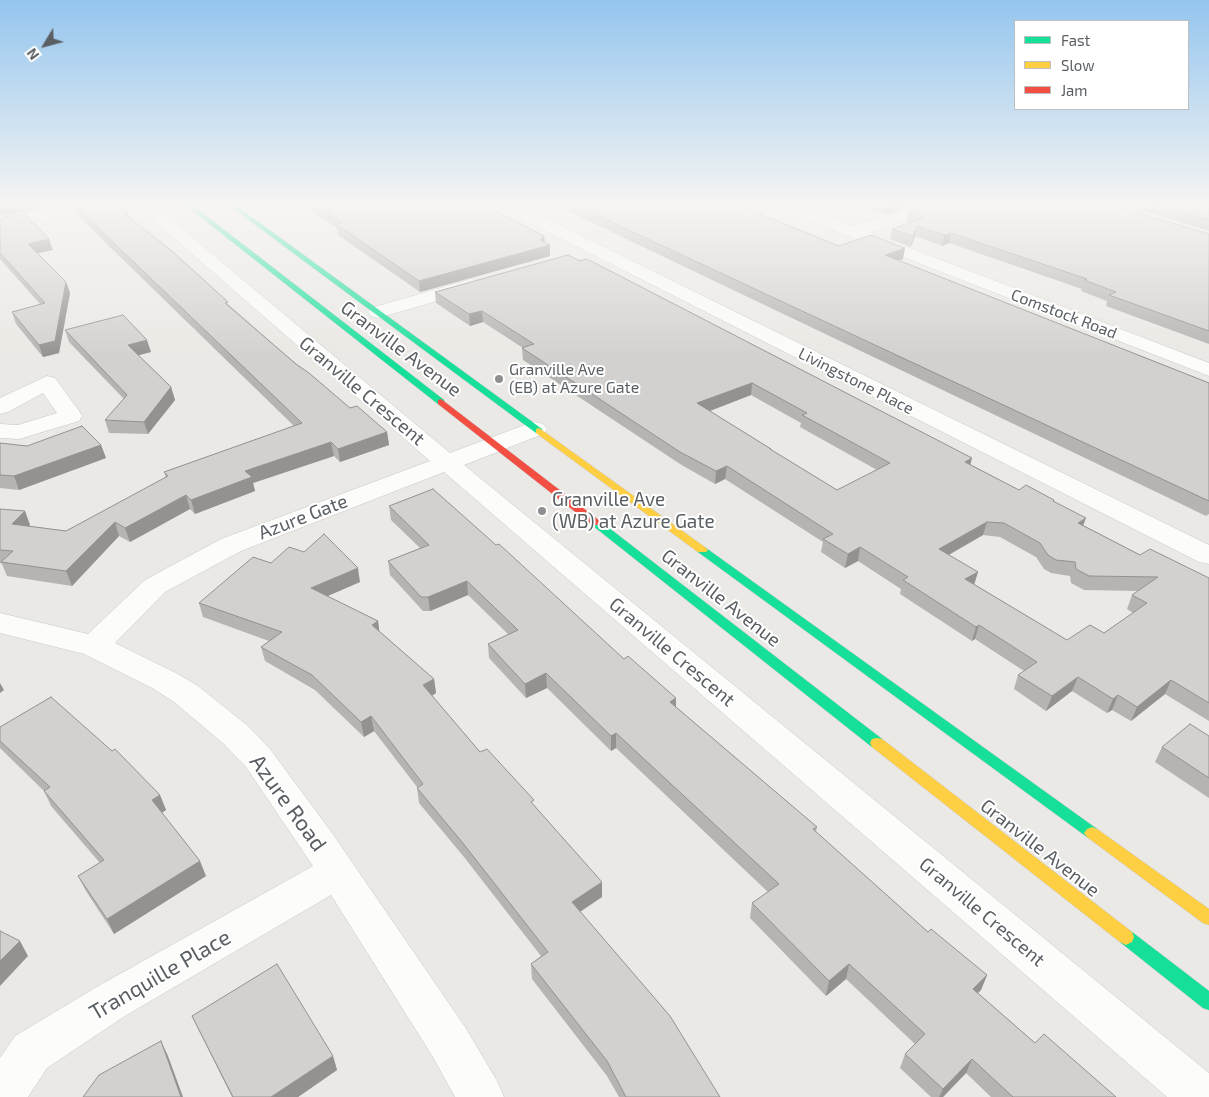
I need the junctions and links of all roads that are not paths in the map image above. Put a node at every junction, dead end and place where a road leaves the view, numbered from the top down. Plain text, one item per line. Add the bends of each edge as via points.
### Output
1 (203, 255) edge
2 (251, 255) edge
3 (300, 255) edge
4 (575, 255) edge
5 (605, 255) edge
6 (912, 255) edge
7 (572, 256) edge
8 (490, 280) edge
9 (378, 312) junction
10 (1209, 370) edge
11 (0, 407) edge
12 (535, 429) junction
13 (0, 431) edge
14 (496, 444) junction
15 (447, 463) junction
16 (1209, 556) edge
17 (0, 623) edge
18 (94, 646) junction
19 (337, 872) junction
20 (1209, 918) edge
21 (1209, 1002) edge
22 (1, 1097) edge
23 (481, 1097) edge
24 (1202, 1097) edge

1 - 15 street, Granville Crescent
2 - 14 main road, Granville Avenue
3 - 9 main road, Granville Avenue
4 - 7 street
5 - 16 street, Livingstone Place
6 - 10 street, Comstock Road
8 - 9 street
9 - 12 main road, Granville Avenue
11 - 13 street via 47,383 71,416 19,432
12 - 14 street, Azure Gate
12 - 20 main road, Granville Avenue
14 - 15 street, Azure Gate
14 - 21 main road, Granville Avenue
15 - 18 street, Azure Gate via 230,544 155,586
15 - 24 street, Granville Crescent
17 - 18 street, Azure Road
18 - 19 street, Azure Road via 186,694 236,735 282,790
19 - 22 street, Tranquille Place via 110,1002 31,1052
19 - 23 street, Azure Road via 450,1042

